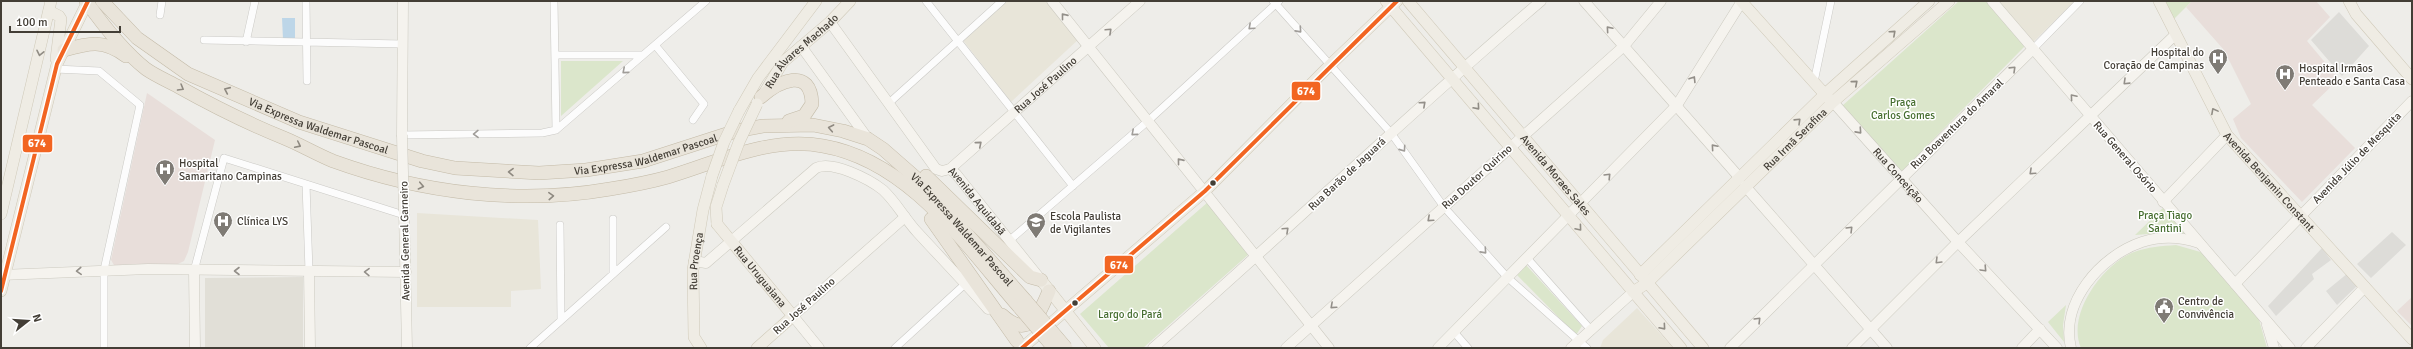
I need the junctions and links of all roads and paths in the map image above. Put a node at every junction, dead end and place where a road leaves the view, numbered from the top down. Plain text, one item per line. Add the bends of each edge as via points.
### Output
1 (102, 1) edge
2 (162, 1) edge
3 (255, 1) edge
4 (306, 1) edge
5 (403, 1) edge
6 (554, 1) edge
7 (706, 1) edge
8 (816, 1) edge
9 (850, 1) edge
10 (926, 1) edge
11 (1002, 1) edge
12 (1052, 1) edge
13 (1140, 1) edge
14 (1408, 1) edge
15 (1541, 1) edge
16 (1584, 1) edge
17 (1661, 1) edge
18 (1741, 1) edge
19 (1831, 1) edge
20 (1928, 1) edge
21 (1949, 1) edge
22 (1992, 1) edge
23 (2080, 1) edge
24 (2159, 1) edge
25 (88, 2) edge
26 (1276, 2) edge
27 (1391, 3) edge
28 (2353, 3) edge
29 (50, 6) edge
30 (160, 15) dead end
31 (830, 22) junction
32 (2175, 35) junction
33 (204, 40) dead end
34 (246, 42) junction
35 (957, 42) junction
36 (307, 43) junction
37 (403, 44) junction
38 (655, 45) junction
39 (801, 46) junction
40 (1624, 46) junction
41 (1090, 48) junction
42 (2033, 49) junction
43 (64, 50) junction
44 (555, 55) junction
45 (643, 55) junction
46 (1330, 65) junction
47 (56, 66) junction
48 (1464, 67) junction
49 (147, 70) junction
50 (1452, 78) junction
51 (2412, 79) edge
52 (33, 81) junction
53 (307, 81) dead end
54 (1814, 82) junction
55 (51, 85) junction
56 (1829, 98) junction
57 (759, 100) junction
58 (2412, 101) edge
59 (889, 103) junction
60 (1677, 105) junction
61 (1015, 114) junction
62 (2090, 117) junction
63 (693, 120) dead end
64 (1148, 121) junction
65 (780, 124) junction
66 (556, 130) junction
67 (1392, 133) junction
68 (402, 135) junction
69 (2227, 135) junction
70 (1523, 136) junction
71 (868, 139) junction
72 (1511, 146) junction
73 (882, 148) junction
74 (879, 165) junction
75 (950, 169) junction
76 (1902, 178) junction
77 (1742, 181) junction
78 (306, 184) junction
79 (1073, 186) junction
80 (1205, 191) junction
81 (2163, 202) junction
82 (1580, 204) junction
83 (1444, 207) junction
84 (404, 213) junction
85 (1, 214) edge
86 (1569, 215) junction
87 (2301, 216) junction
88 (905, 217) junction
89 (613, 219) dead end
90 (717, 224) junction
91 (560, 225) dead end
92 (666, 228) dead end
93 (700, 232) junction
94 (1010, 240) junction
95 (732, 241) junction
96 (1958, 242) junction
97 (2199, 243) junction
98 (1258, 256) junction
99 (1527, 258) junction
100 (694, 261) junction
101 (1813, 265) junction
102 (104, 270) junction
103 (194, 271) junction
104 (309, 271) junction
105 (406, 272) junction
106 (613, 274) junction
107 (3, 275) edge
108 (1507, 277) junction
109 (1643, 279) junction
110 (1041, 280) junction
111 (965, 284) junction
112 (2235, 284) junction
113 (2365, 287) junction
114 (1, 291) edge
115 (1049, 291) junction
116 (1633, 292) junction
117 (1023, 305) junction
118 (996, 310) junction
119 (1066, 312) junction
120 (793, 316) junction
121 (561, 320) junction
122 (2266, 321) junction
123 (1052, 323) junction
124 (1311, 326) junction
125 (2040, 329) junction
126 (1591, 330) junction
127 (1870, 330) junction
128 (1081, 331) junction
129 (1454, 332) junction
130 (2412, 339) edge
131 (1579, 340) junction
132 (694, 343) edge
133 (1022, 346) edge
134 (104, 348) edge
135 (195, 348) edge
136 (310, 348) edge
137 (407, 348) edge
138 (530, 348) edge
139 (701, 348) edge
140 (757, 348) edge
141 (819, 348) edge
142 (895, 348) edge
143 (1054, 348) edge
144 (1066, 348) edge
145 (1095, 348) edge
146 (1153, 348) edge
147 (1286, 348) edge
148 (1329, 348) edge
149 (1438, 348) edge
150 (1468, 348) edge
151 (1571, 348) edge
152 (1587, 348) edge
153 (1681, 348) edge
154 (1703, 348) edge
155 (1730, 348) edge
156 (1852, 348) edge
157 (1887, 348) edge
158 (2022, 348) edge
159 (2057, 348) edge
160 (2071, 348) edge
161 (2274, 348) edge
162 (2290, 348) edge
163 (2306, 348) edge

65 -> 1 highway, Via Expressa Waldemar Pascoal via 736,131 643,161 616,166 539,173 455,168 422,161 299,122 188,74 154,52 122,24
2 - 30 street
3 - 34 street
4 - 36 street
5 - 37 main road, Avenida General Garneiro
6 - 44 street
7 - 38 street
8 - 93 main road, Rua Proença, bridge via 758,78 739,111 712,176
9 - 31 main road, Rua Álvares Machado
10 - 35 street
11 - 35 street
41 -> 12 main road
41 -> 13 main road, Rua José Paulino
14 - 48 main road, Avenida Moraes Sales
15 - 48 main road, Rua Barão de Jaguará
40 -> 16 main road
17 - 40 main road, Rua Doutor Quirino
18 - 54 main road, Rua Conceição
60 -> 18 main road
19 - 54 street
56 -> 20 main road, Rua Irmã Serafina
56 -> 21 main road, Rua Irmã Serafina
22 - 42 main road, Rua General Osório
23 - 42 street, Rua Boaventura do Amaral
24 - 32 main road, Avenida Benjamin Constant
25 - 43 main road
25 - 49 highway via 119,42
26 -> 46 street
26 -> 64 street
27 - 46 main road
27 - 50 main road, Avenida Moraes Sales
28 - 51 main road
29 - 47 main road via 61,19
29 -> 52 main road
31 - 39 main road, Rua Álvares Machado
31 - 59 main road, Avenida Aquidabã
32 -> 62 main road
69 -> 32 main road, Avenida Benjamin Constant
33 - 34 street
34 - 36 street
35 - 59 street
35 - 61 street
36 - 37 street
36 - 53 street
37 - 68 main road, Avenida General Garneiro
38 - 45 street
38 - 63 street via 704,104
39 - 57 main road, Rua Álvares Machado via 783,62
39 - 71 main road
40 - 60 main road
40 - 70 main road, Rua Doutor Quirino
41 - 61 main road, Rua José Paulino
41 - 64 main road
62 -> 42 main road, Rua General Osório
76 -> 42 main road, Rua Boaventura do Amaral
43 - 47 main road
43 - 49 highway via 84,45 106,44 114,47 140,68
44 - 45 street
44 - 66 street
45 -> 66 street
46 - 67 street
46 - 80 main road
47 - 55 main road
47 - 102 street via 99,71 140,105
48 - 50 main road, Rua Barão de Jaguará
48 - 70 main road, Avenida Moraes Sales
49 -> 74 highway, Via Expressa Waldemar Pascoal via 214,108 330,160 373,174 454,192 545,196 579,194 664,178 745,152 782,144 824,146
67 -> 50 main road, Rua Barão de Jaguará
50 -> 72 main road, Avenida Moraes Sales
52 - 55 main road
52 - 85 main road
54 - 56 main road, Rua Conceição
55 - 107 main road
56 -> 76 main road, Rua Conceição
77 -> 56 main road, Rua Irmã Serafina
57 - 65 highway via 777,84 786,80 799,81 808,88 812,96 809,110 804,116
57 - 90 main road, Rua Álvares Machado, bridge via 738,142 723,185 716,207
58 - 87 main road, Avenida Júlio de Mesquita
59 - 75 main road, Avenida Aquidabã via 936,169
77 -> 60 main road
82 -> 60 main road
75 -> 61 main road, Rua José Paulino
61 - 79 street
62 - 81 main road, Rua General Osório
62 -> 96 main road
64 -> 79 street
80 -> 64 main road
71 -> 65 highway, Via Expressa Waldemar Pascoal via 843,130 812,125
66 -> 68 street via 542,133
67 -> 83 street
98 -> 67 main road, Rua Barão de Jaguará
68 - 84 main road, Avenida General Garneiro, bridge
69 - 81 main road
69 - 87 main road, Avenida Benjamin Constant
70 - 72 main road, Rua Doutor Quirino
70 - 82 main road, Avenida Moraes Sales
71 - 73 highway, Via Expressa Waldemar Pascoal
72 - 83 main road, Rua Doutor Quirino
72 - 86 main road, Avenida Moraes Sales
73 - 110 highway via 904,157 916,166 1030,277
73 - 117 highway, Via Expressa Waldemar Pascoal via 923,184
74 - 117 highway, Via Expressa Waldemar Pascoal via 913,190 935,211
74 - 118 highway via 908,192 935,223
75 - 94 main road, Avenida Aquidabã
76 - 96 main road, Rua Conceição
101 -> 76 main road, Rua Boaventura do Amaral
77 - 101 main road
77 - 109 main road, Rua Irmã Serafina
78 - 84 street
78 - 103 street via 224,158
78 - 104 street
79 - 94 street
80 - 98 main road
80 - 119 main road
81 - 97 main road, Rua General Osório
82 - 86 main road
82 - 109 main road, Avenida Moraes Sales
83 -> 108 street
83 -> 124 main road, Rua Doutor Quirino
84 - 105 main road, Avenida General Garneiro
86 - 99 main road
86 -> 116 main road, Avenida Moraes Sales
87 - 112 main road, Avenida Júlio de Mesquita
87 - 113 main road, Avenida Benjamin Constant
88 - 95 main road via 882,190 843,169 822,165
88 - 111 main road
88 - 120 main road, Rua José Paulino
89 - 106 street
90 - 93 main road via 709,224
90 - 95 main road, Rua Uruguaiana
91 - 121 street
92 - 106 street
93 - 100 main road, Rua Proença
94 - 110 main road, Avenida Aquidabã
95 - 100 main road via 705,264
95 - 120 main road, Rua Uruguaiana
96 -> 125 main road, Rua Conceição
96 -> 127 main road
97 - 112 main road, Rua General Osório
97 - 160 main road via 2174,238 2156,239 2124,250 2114,258 2088,283 2075,302 2069,326
98 - 124 main road
98 - 146 main road, Rua Barão de Jaguará
99 - 108 main road
99 - 126 street
100 - 132 main road, Rua Proença
101 - 127 main road
155 -> 101 main road, Rua Boaventura do Amaral
102 - 103 main road
102 -> 107 main road
102 - 134 street
104 -> 103 main road
103 - 135 main road
105 -> 104 main road
104 - 136 main road
105 - 137 main road, Avenida General Garneiro
106 - 121 street
107 - 114 main road
108 - 129 main road
108 - 131 street
109 - 116 main road, Rua Irmã Serafina
109 - 154 main road, Avenida Moraes Sales
110 - 115 main road, Avenida Aquidabã
111 - 133 main road
111 - 142 street
112 - 122 main road, Rua General Osório
113 - 130 main road, Avenida Benjamin Constant
113 - 163 main road
115 - 118 highway via 1041,312 1030,322 1016,324
115 - 119 main road, Avenida Aquidabã
116 - 126 main road
116 -> 153 main road, Avenida Moraes Sales
117 - 143 highway, Via Expressa Waldemar Pascoal, bridge
117 - 144 highway, Via Expressa Waldemar Pascoal, bridge
118 - 133 highway
119 - 123 main road
119 - 128 main road, Avenida Aquidabã
120 - 140 main road, Rua José Paulino
120 - 141 main road, Rua Uruguaiana
121 - 138 street
122 - 161 main road
122 - 162 main road, Rua General Osório
123 - 128 main road
123 - 133 main road
124 - 147 main road, Rua Doutor Quirino
124 - 148 main road
125 - 158 main road
125 - 159 main road, Rua Conceição
126 - 131 main road
127 - 156 main road
127 - 157 main road
128 - 145 main road, Avenida Aquidabã
129 - 149 main road
129 - 150 street
131 - 151 main road
131 - 152 street
132 - 139 main road

